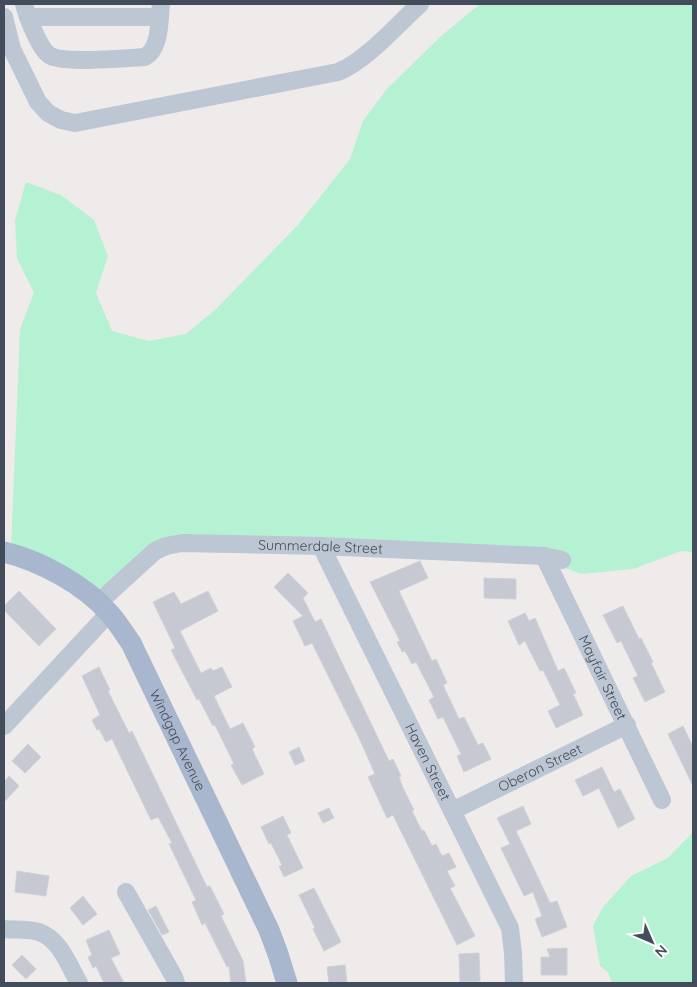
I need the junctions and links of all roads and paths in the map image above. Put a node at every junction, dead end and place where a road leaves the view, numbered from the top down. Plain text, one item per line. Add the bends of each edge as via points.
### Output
1 (420, 4) edge
2 (26, 10) edge
3 (160, 10) edge
4 (4, 17) edge
5 (321, 546) junction
6 (4, 552) edge
7 (544, 556) junction
8 (562, 560) dead end
9 (104, 608) junction
10 (627, 725) junction
11 (4, 726) edge
12 (662, 800) dead end
13 (452, 811) junction
14 (126, 892) dead end
15 (4, 929) edge
16 (79, 983) edge
17 (176, 983) edge
18 (287, 983) edge
19 (514, 983) edge

1 - 4 street via 364,56 338,72 75,123 48,113 38,102 12,49
2 - 3 street
2 - 3 street via 44,50 49,56 62,60 145,57 155,47
5 - 7 street, Summerdale Street
5 - 9 street, Summerdale Street via 182,543 166,546 155,551
5 - 13 street, Haven Street
6 - 9 main road, Windgap Avenue via 26,558 61,575
7 - 8 street, Summerdale Street
7 - 10 street, Mayfair Street
9 - 11 street, Summerdale Street
9 - 18 main road, Windgap Avenue via 131,643 260,912
10 - 12 street, Mayfair Street
10 - 13 street, Oberon Street
13 - 19 street, Haven Street via 510,928
14 - 17 street
15 - 16 street via 47,936 64,956

